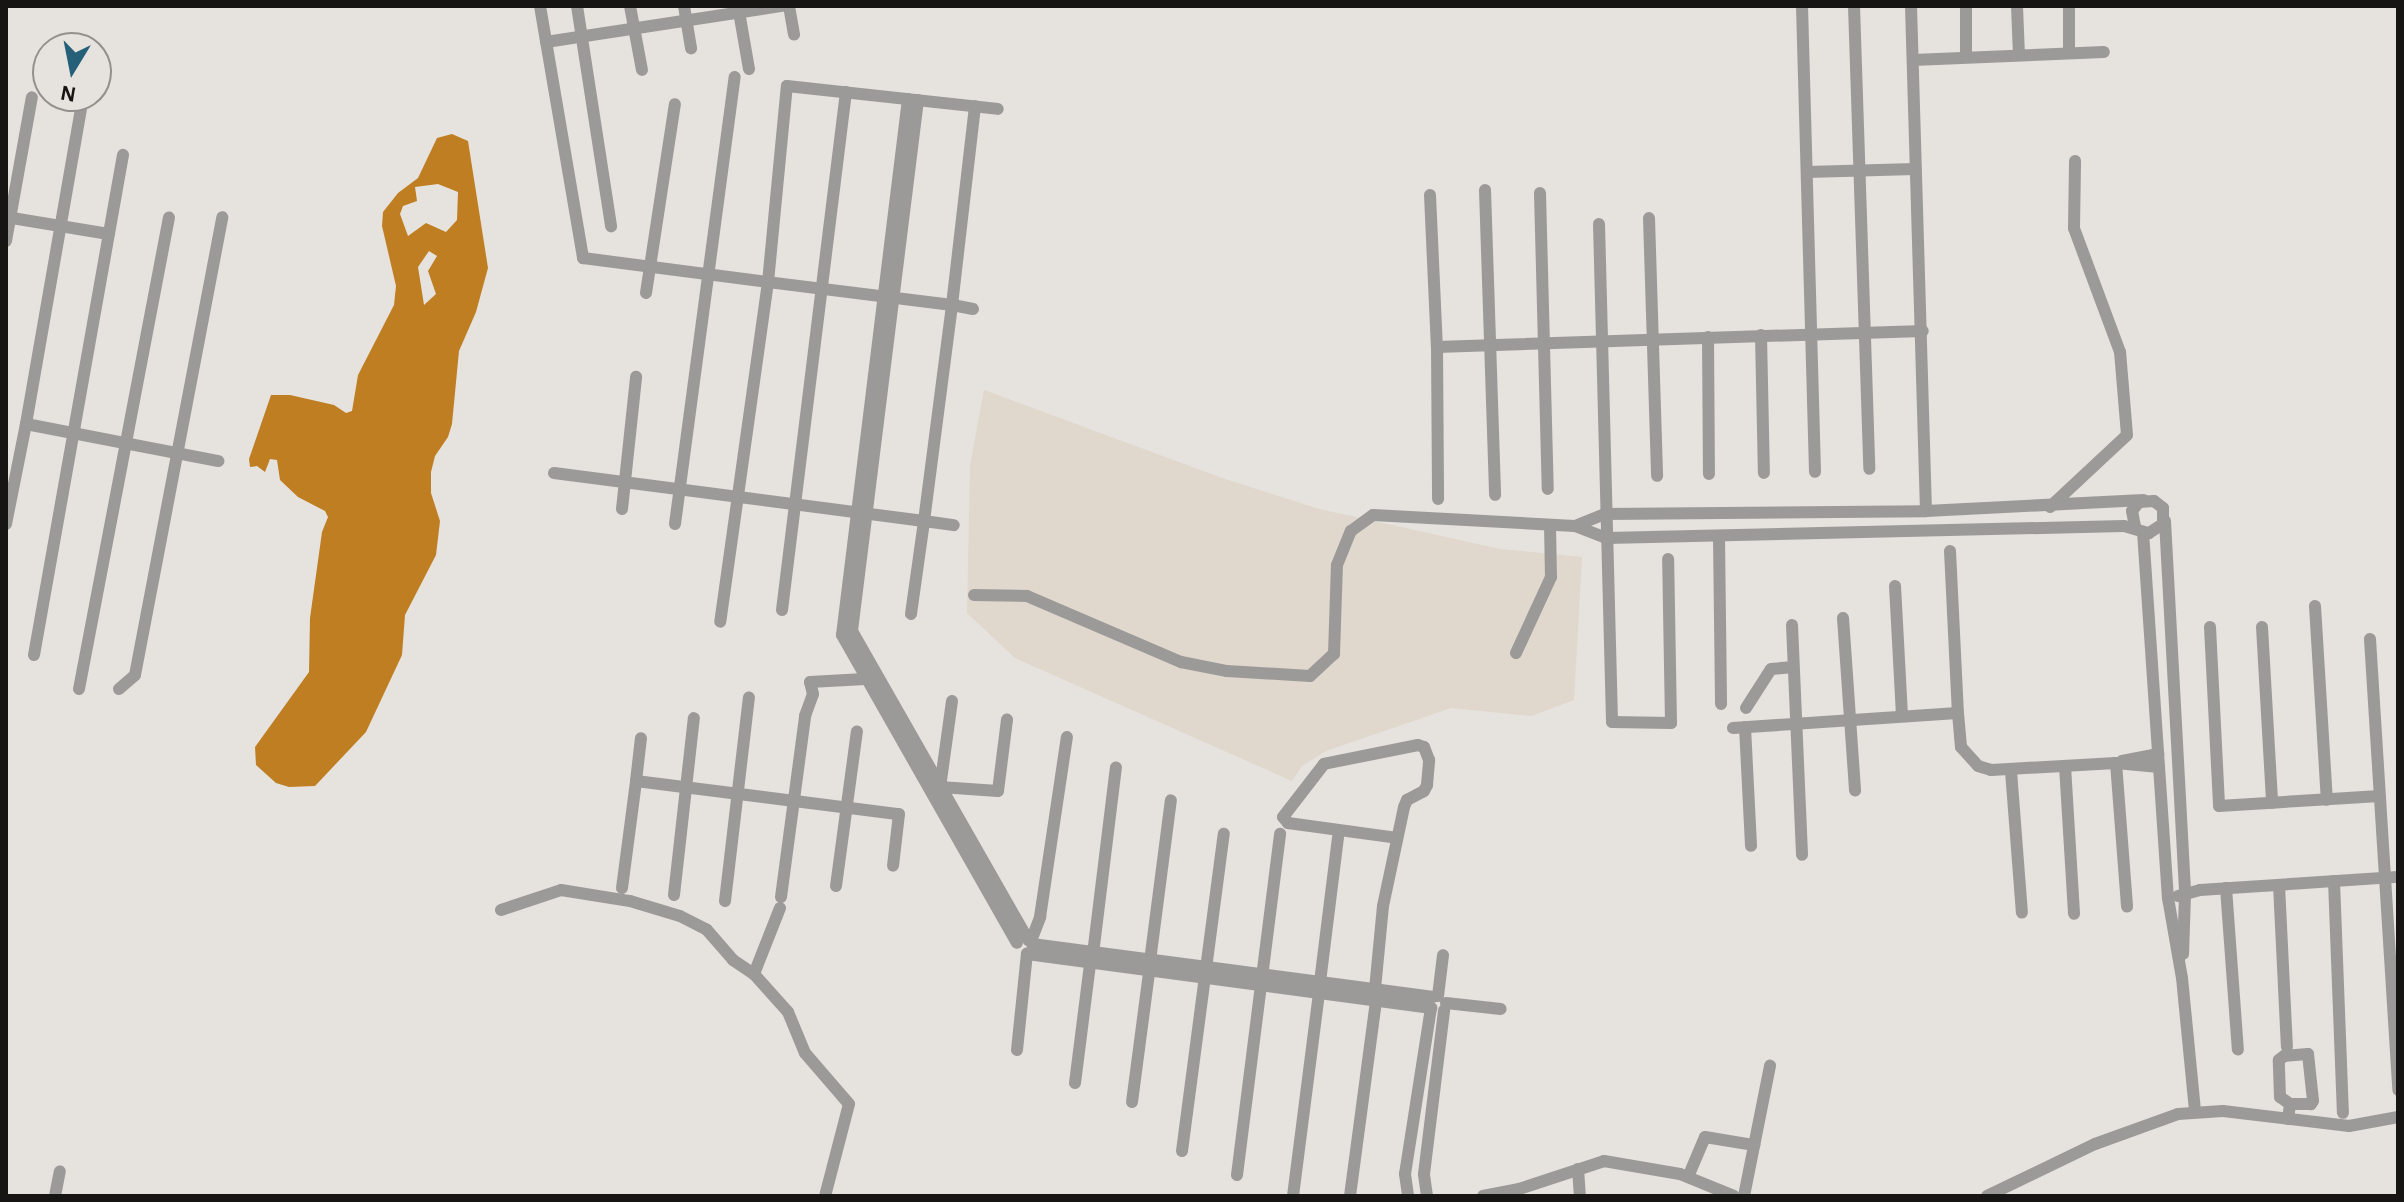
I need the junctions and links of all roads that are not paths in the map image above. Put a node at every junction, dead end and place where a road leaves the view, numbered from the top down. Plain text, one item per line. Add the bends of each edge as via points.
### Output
1 (540, 6) edge
2 (577, 6) edge
3 (630, 6) edge
4 (684, 6) edge
5 (782, 6) edge
6 (789, 6) edge
7 (1802, 6) edge
8 (1854, 6) edge
9 (1911, 6) edge
10 (1966, 6) edge
11 (2017, 6) edge
12 (2069, 6) edge
13 (738, 9) edge
14 (686, 21) junction
15 (634, 29) junction
16 (794, 35) dead end
17 (582, 37) junction
18 (546, 42) junction
19 (691, 48) dead end
20 (2104, 52) dead end
21 (2069, 53) junction
22 (2019, 55) junction
23 (1966, 57) junction
24 (1913, 60) junction
25 (749, 69) dead end
26 (642, 70) dead end
27 (735, 77) dead end
28 (846, 92) junction
29 (32, 97) dead end
30 (913, 100) junction
31 (675, 104) dead end
32 (975, 106) junction
33 (998, 109) dead end
34 (81, 112) edge
35 (123, 155) dead end
36 (2075, 161) dead end
37 (1915, 169) junction
38 (1860, 170) junction
39 (1807, 172) junction
40 (1485, 190) dead end
41 (1540, 193) dead end
42 (1430, 195) dead end
43 (8, 217) edge
44 (222, 217) dead end
45 (169, 218) dead end
46 (1649, 218) dead end
47 (1599, 224) dead end
48 (60, 226) junction
49 (611, 226) dead end
50 (109, 234) junction
51 (6, 241) edge
52 (650, 269) junction
53 (707, 275) junction
54 (768, 282) junction
55 (821, 289) junction
56 (646, 293) dead end
57 (888, 296) junction
58 (952, 305) junction
59 (973, 309) dead end
60 (1923, 331) junction
61 (1866, 332) junction
62 (1810, 334) junction
63 (1761, 335) junction
64 (1708, 337) junction
65 (1654, 338) junction
66 (1601, 340) junction
67 (1543, 342) junction
68 (1491, 345) junction
69 (1437, 347) junction
70 (636, 377) dead end
71 (26, 424) junction
72 (76, 434) junction
73 (126, 444) junction
74 (178, 454) junction
75 (218, 461) dead end
76 (1869, 469) dead end
77 (1815, 472) dead end
78 (554, 473) dead end
79 (1764, 473) dead end
80 (1709, 474) dead end
81 (1657, 476) dead end
82 (624, 480) junction
83 (679, 487) junction
84 (1548, 489) dead end
85 (737, 495) junction
86 (1495, 495) dead end
87 (1438, 499) dead end
88 (2144, 500) junction
89 (794, 504) junction
90 (2050, 507) junction
91 (622, 509) dead end
92 (1926, 511) junction
93 (861, 512) junction
94 (1759, 513) junction
95 (1605, 514) junction
96 (2165, 519) junction
97 (924, 521) junction
98 (6, 524) edge
99 (675, 524) dead end
100 (954, 525) dead end
101 (1550, 526) junction
102 (1575, 526) junction
103 (2139, 529) junction
104 (1719, 537) junction
105 (1760, 537) junction
106 (1607, 538) junction
107 (1950, 551) dead end
108 (1668, 559) dead end
109 (1895, 586) dead end
110 (974, 595) dead end
111 (2315, 606) dead end
112 (782, 610) dead end
113 (911, 614) dead end
114 (1843, 618) dead end
115 (720, 622) dead end
116 (1792, 625) dead end
117 (2210, 627) dead end
118 (2262, 627) dead end
119 (2370, 639) dead end
120 (2171, 646) junction
121 (2150, 647) junction
122 (1516, 653) dead end
123 (34, 655) dead end
124 (1793, 667) junction
125 (865, 679) junction
126 (79, 689) dead end
127 (119, 689) dead end
128 (749, 697) dead end
129 (952, 701) dead end
130 (1721, 704) dead end
131 (1746, 708) dead end
132 (1958, 713) junction
133 (1902, 716) junction
134 (694, 718) dead end
135 (1007, 720) dead end
136 (1849, 720) junction
137 (1794, 724) junction
138 (857, 731) dead end
139 (1067, 737) dead end
140 (641, 738) dead end
141 (2158, 761) junction
142 (2178, 762) junction
143 (2116, 763) junction
144 (2065, 766) junction
145 (1116, 767) dead end
146 (2011, 771) junction
147 (636, 781) junction
148 (685, 787) junction
149 (940, 787) junction
150 (1855, 791) dead end
151 (739, 794) junction
152 (2380, 796) junction
153 (1171, 800) dead end
154 (2327, 800) junction
155 (794, 801) junction
156 (2272, 803) junction
157 (848, 808) junction
158 (1224, 834) dead end
159 (1280, 834) dead end
160 (1338, 837) dead end
161 (1397, 838) junction
162 (1751, 846) dead end
163 (1802, 855) dead end
164 (893, 866) dead end
165 (2392, 877) edge
166 (2334, 881) junction
167 (2279, 885) junction
168 (836, 886) dead end
169 (622, 888) dead end
170 (2226, 888) junction
171 (674, 895) dead end
172 (2185, 895) junction
173 (2168, 898) junction
174 (725, 901) dead end
175 (2127, 907) dead end
176 (501, 910) dead end
177 (2022, 913) dead end
178 (2074, 914) dead end
179 (1027, 945) junction
180 (1443, 955) dead end
181 (1091, 959) junction
182 (1150, 966) junction
183 (754, 974) junction
184 (1206, 974) junction
185 (2182, 978) junction
186 (1262, 981) junction
187 (1320, 988) junction
188 (1376, 995) junction
189 (1439, 1003) junction
190 (1501, 1009) dead end
191 (2287, 1047) dead end
192 (1017, 1050) dead end
193 (2238, 1050) dead end
194 (1770, 1066) dead end
195 (1075, 1083) dead end
196 (2398, 1090) edge
197 (1132, 1102) dead end
198 (2290, 1104) junction
199 (2195, 1111) junction
200 (2343, 1113) dead end
201 (2398, 1117) edge
202 (2288, 1119) junction
203 (1754, 1145) junction
204 (1182, 1151) dead end
205 (1578, 1169) junction
206 (60, 1171) dead end
207 (1237, 1175) dead end
208 (1688, 1177) junction
209 (55, 1196) edge
210 (825, 1196) edge
211 (1293, 1196) edge
212 (1350, 1196) edge
213 (1408, 1196) edge
214 (1427, 1196) edge
215 (1483, 1196) edge
216 (1580, 1196) edge
217 (1734, 1196) edge
218 (1744, 1196) edge
219 (1987, 1196) edge

1 - 18 street
2 - 17 street
3 - 15 street
4 - 14 street
5 - 13 street
6 - 16 street
7 - 39 street
8 - 38 street
9 - 24 street
10 - 23 street
11 - 22 street
12 - 21 street
13 - 14 street
13 - 25 street
14 - 15 street
14 - 19 street
15 - 17 street
15 - 26 street
17 - 18 street
17 - 49 street
18 - 52 street via 580,252 595,262
20 - 21 street
21 - 22 street
22 - 23 street
23 - 24 street
24 - 37 street
27 - 53 street
28 - 30 street
28 - 54 street via 787,86
28 - 55 street
29 - 43 street
30 - 32 street
30 - 57 street
31 - 52 street
32 - 33 street
32 - 58 street
34 - 48 street
35 - 50 street
36 - 90 street via 2074,228 2120,352 2127,435
37 - 38 street
37 - 60 street
38 - 39 street
38 - 61 street
39 - 62 street
40 - 68 street
41 - 67 street
42 - 69 street
43 - 48 street
43 - 51 street
44 - 74 street
45 - 73 street
46 - 65 street
47 - 66 street
48 - 50 street
48 - 71 street
50 - 72 street
52 - 53 street
52 - 56 street
53 - 54 street
53 - 83 street
54 - 55 street
54 - 85 street
55 - 57 street
55 - 89 street
57 - 58 street
57 - 93 street
58 - 59 street
58 - 97 street
60 - 61 street
60 - 92 street
61 - 62 street
61 - 76 street
62 - 63 street
62 - 77 street
63 - 64 street
63 - 79 street
64 - 65 street
64 - 80 street
65 - 66 street
65 - 81 street
66 - 67 street
66 - 95 street
67 - 68 street
67 - 84 street
68 - 69 street
68 - 86 street
69 - 87 street
70 - 82 street
71 - 72 street
71 - 98 street
72 - 73 street
72 - 123 street
73 - 74 street
73 - 126 street
74 - 75 street
74 - 127 street via 135,675
78 - 82 street
82 - 83 street
82 - 91 street
83 - 85 street
83 - 99 street
85 - 89 street
85 - 115 street
88 - 90 street
88 - 96 street via 2159,504
88 - 103 street via 2132,511
89 - 93 street
89 - 112 street
90 - 92 street
92 - 94 street
93 - 97 street
93 - 125 street via 842,635
93 - 149 street via 854,637
94 - 95 street
94 - 105 street
95 - 102 street
95 - 106 street
96 - 103 street via 2159,529
96 - 120 street
97 - 100 street
97 - 113 street
101 - 102 street
101 - 110 street via 1373,515 1351,531 1337,565 1334,654 1310,676 1181,662 1027,596
101 - 122 street via 1551,577
102 - 106 street
103 - 105 street
103 - 121 street
104 - 105 street
104 - 106 street
104 - 130 street
106 - 108 street via 1612,722 1671,723
107 - 132 street
109 - 133 street
111 - 154 street
114 - 136 street
116 - 124 street
117 - 156 street via 2219,806
118 - 156 street
119 - 152 street
120 - 121 street
120 - 142 street
121 - 141 street
124 - 131 street via 1771,669
124 - 137 street
125 - 155 street via 810,682 813,694 805,716
125 - 179 street
128 - 151 street
129 - 149 street
132 - 133 street
132 - 146 street via 1961,747 1967,756 1978,766
133 - 136 street
134 - 148 street
135 - 149 street via 998,791
136 - 137 street
136 - 150 street
137 - 162 street via 1739,728
137 - 163 street
138 - 157 street
139 - 179 street via 1040,917
140 - 147 street
141 - 142 street
141 - 143 street
141 - 173 street
142 - 172 street
143 - 144 street
143 - 175 street
144 - 146 street
144 - 178 street
145 - 181 street
146 - 177 street
147 - 148 street
147 - 169 street
148 - 151 street
148 - 171 street
149 - 179 street
151 - 155 street
151 - 174 street
152 - 154 street
152 - 165 street
153 - 182 street
154 - 156 street
155 - 157 street
155 - 183 street via 781,903
157 - 164 street via 899,814
157 - 168 street
158 - 184 street
159 - 186 street
160 - 187 street
161 - 161 street via 1288,823 1283,817 1324,764 1422,746 1429,760 1427,785 1405,803
161 - 188 street via 1383,906
165 - 166 street
165 - 196 street
166 - 167 street
166 - 200 street
167 - 170 street
167 - 191 street
170 - 172 street
170 - 193 street
172 - 173 street
172 - 185 street
173 - 185 street
176 - 183 street via 561,890 630,901 707,930 733,960
179 - 181 street
179 - 192 street
180 - 189 street
181 - 182 street
181 - 195 street
182 - 184 street
182 - 197 street
183 - 210 street via 788,1012 805,1053 849,1104
184 - 186 street
184 - 204 street
185 - 199 street
186 - 187 street
186 - 207 street
187 - 188 street
187 - 211 street
188 - 189 street
188 - 212 street
189 - 190 street
189 - 213 street via 1405,1174
189 - 214 street via 1424,1174
194 - 203 street
198 - 198 street via 2280,1097 2279,1060 2308,1054 2313,1101
198 - 202 street
199 - 202 street
199 - 219 street via 2134,1128
201 - 202 street via 2349,1126
203 - 208 street via 1705,1137
203 - 218 street
205 - 208 street via 1604,1161
205 - 215 street
205 - 216 street
206 - 209 street
208 - 217 street

